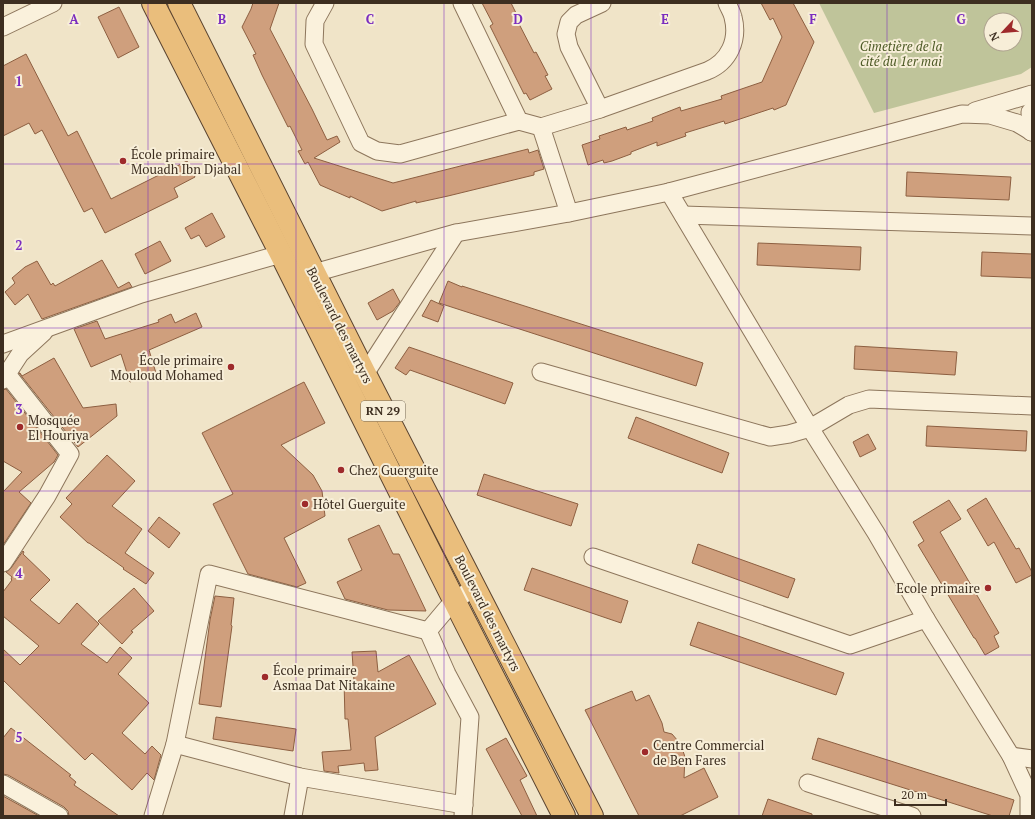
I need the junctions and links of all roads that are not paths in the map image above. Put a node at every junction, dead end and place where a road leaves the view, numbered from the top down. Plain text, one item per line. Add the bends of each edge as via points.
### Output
1 (53, 3) edge
2 (153, 3) edge
3 (179, 3) edge
4 (325, 3) edge
5 (462, 3) edge
6 (602, 3) edge
7 (726, 3) edge
8 (3, 27) edge
9 (1032, 94) edge
10 (600, 109) junction
11 (1032, 110) edge
12 (962, 114) junction
13 (519, 121) junction
14 (541, 127) junction
15 (1031, 132) edge
16 (669, 192) junction
17 (569, 213) junction
18 (683, 215) junction
19 (1032, 226) edge
20 (456, 233) junction
21 (281, 254) junction
22 (314, 273) junction
23 (51, 327) junction
24 (3, 344) edge
25 (541, 372) dead end
26 (365, 374) junction
27 (5, 377) edge
28 (1032, 406) edge
29 (810, 428) junction
30 (594, 557) dead end
31 (3, 563) edge
32 (475, 588) junction
33 (454, 600) junction
34 (926, 619) junction
35 (428, 631) junction
36 (176, 744) junction
37 (1011, 756) junction
38 (1032, 759) edge
39 (300, 777) junction
40 (808, 783) dead end
41 (3, 784) edge
42 (464, 811) edge
43 (59, 816) edge
44 (153, 816) edge
45 (293, 816) edge
46 (564, 816) edge
47 (592, 816) edge
48 (912, 816) edge
49 (1029, 816) edge

1 - 8 street
2 - 21 highway, Boulevard des martyrs / RN 29
3 - 22 highway, Boulevard des martyrs / RN 29
4 - 13 street via 315,21 314,44 361,143 377,151 400,154
5 - 13 street
6 - 10 street via 576,15 569,22 566,34 569,47
7 - 10 street via 733,17 735,32 729,53 720,64
9 - 12 street
10 - 14 street
11 - 15 street
12 - 15 street via 990,115 1017,123
12 - 16 street
13 - 14 street
14 - 17 street
16 - 17 street
16 - 18 street
17 - 20 street
18 - 19 street
18 - 29 street
20 - 22 street
20 - 26 street
21 - 23 street via 141,294
21 - 33 highway, Boulevard des martyrs / RN 29
22 - 26 highway, Boulevard des martyrs / RN 29
23 - 24 street
23 - 27 street via 20,354
25 - 29 street via 770,437
26 - 32 highway, Boulevard des martyrs / RN 29
27 - 31 street via 70,454 47,496
28 - 29 street via 869,399 850,405
29 - 34 street
30 - 34 street via 850,645
32 - 33 street
32 - 47 highway, Boulevard des martyrs / RN 29
33 - 35 street
33 - 46 highway, Boulevard des martyrs / RN 29
34 - 37 street
35 - 36 street via 209,574
35 - 42 street via 470,717
36 - 39 street
36 - 44 street
37 - 38 street
37 - 49 street via 1029,795
39 - 42 street
39 - 45 street
40 - 48 street
41 - 43 street

